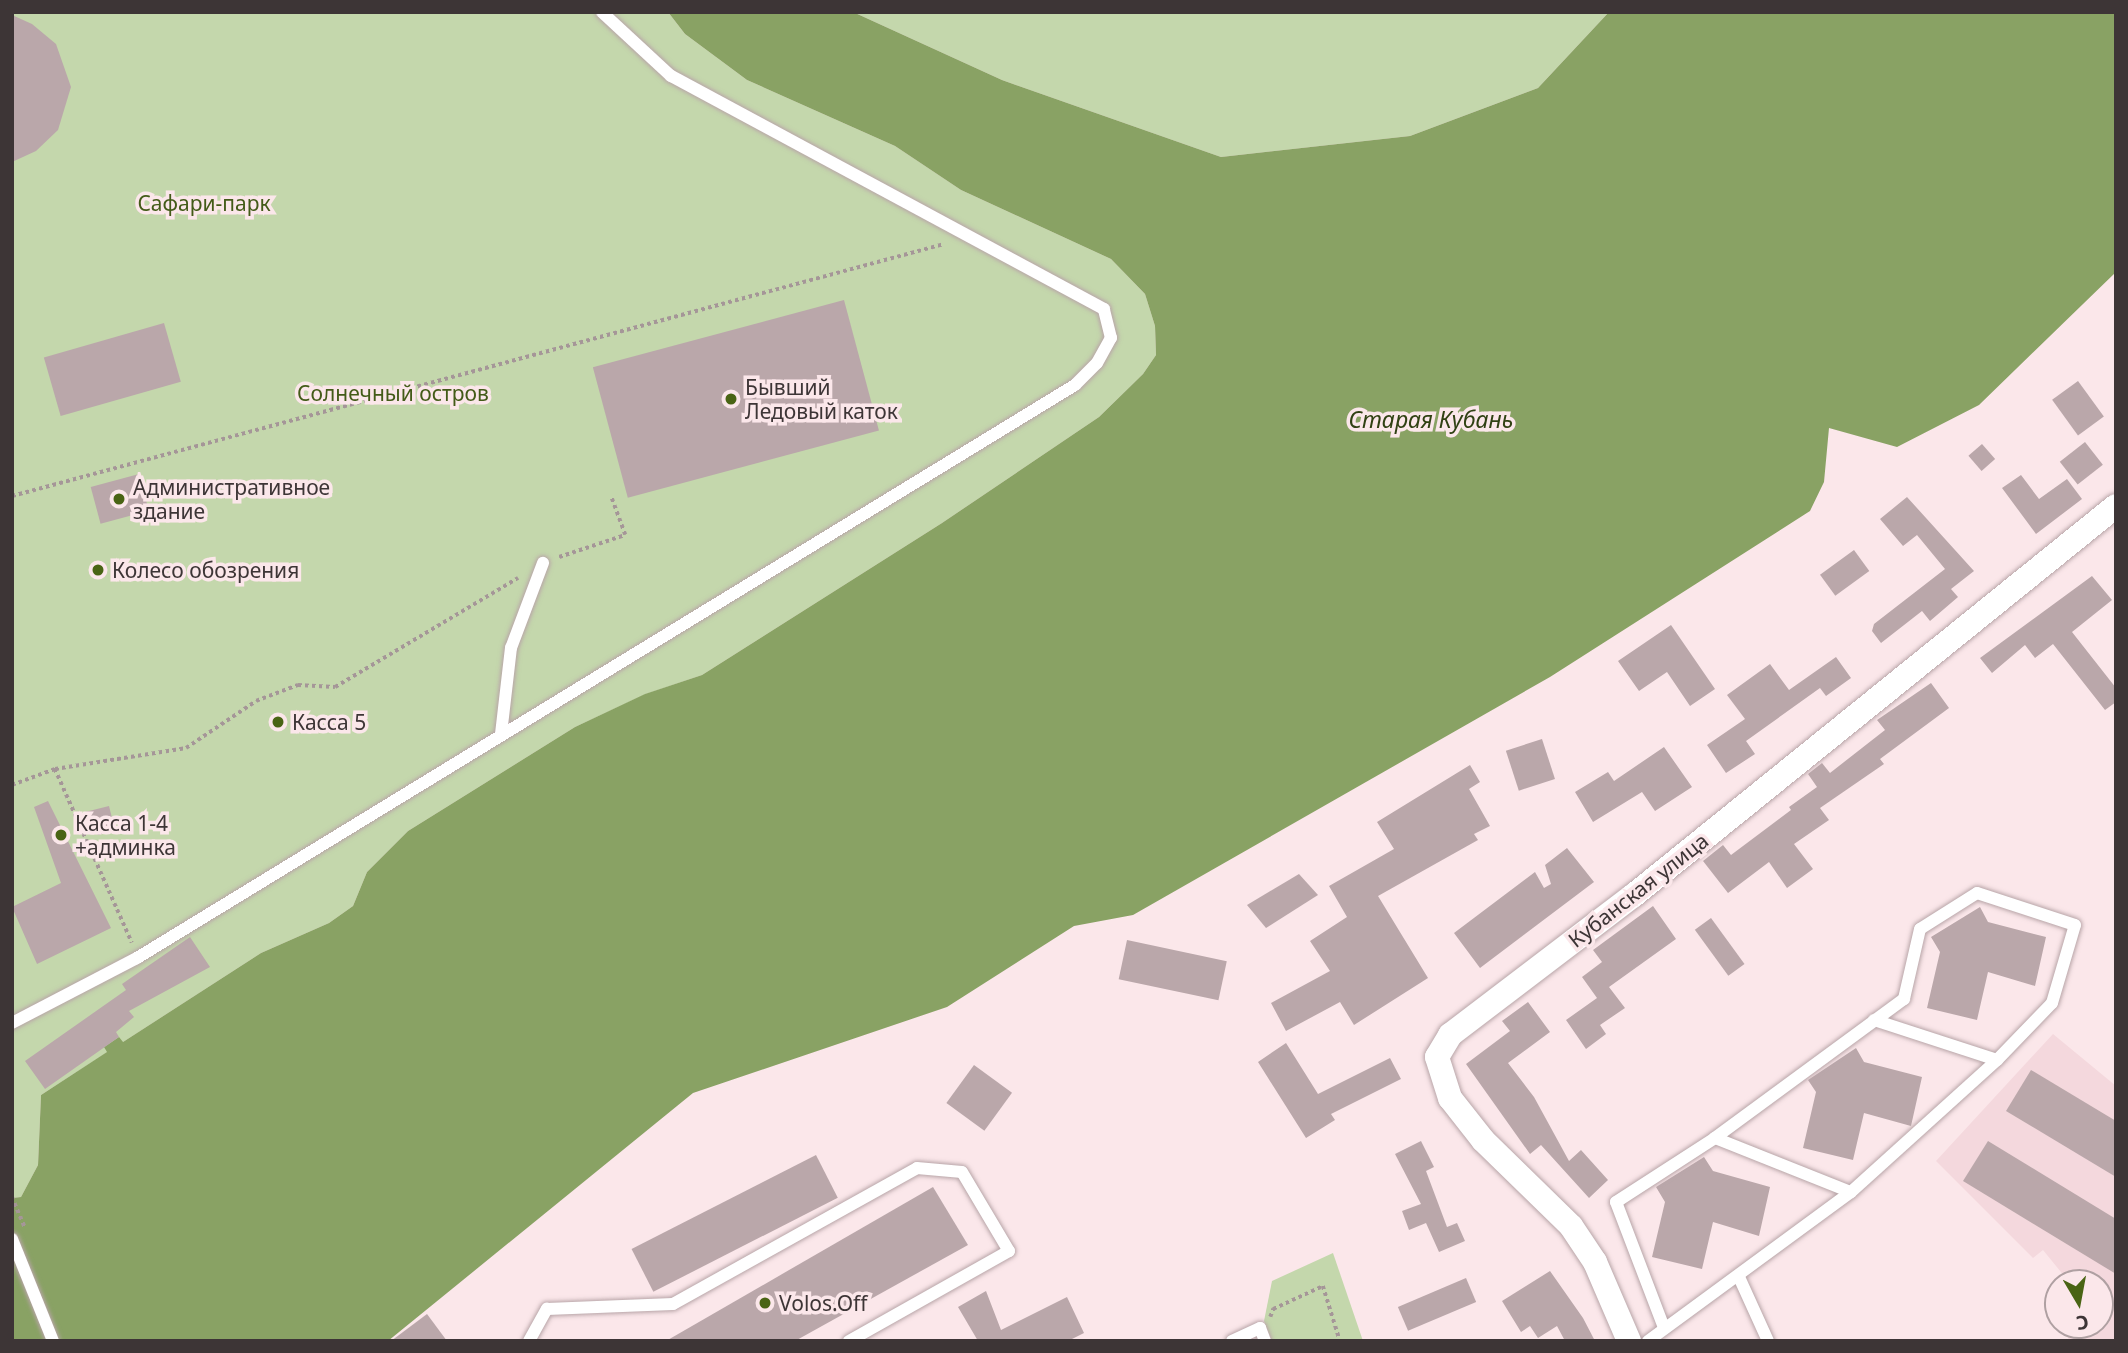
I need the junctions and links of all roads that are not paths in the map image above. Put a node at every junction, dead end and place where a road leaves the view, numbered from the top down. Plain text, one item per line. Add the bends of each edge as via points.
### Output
1 (602, 12) edge
2 (2116, 506) edge
3 (543, 563) road end
4 (502, 734) junction
5 (1874, 1020) junction
6 (12, 1023) edge
7 (1997, 1060) junction
8 (1715, 1138) junction
9 (1852, 1192) junction
10 (12, 1239) edge
11 (1739, 1277) junction
12 (1664, 1328) junction
13 (53, 1341) edge
14 (529, 1341) edge
15 (849, 1341) edge
16 (1233, 1341) edge
17 (1265, 1341) edge
18 (1629, 1341) edge
19 (1648, 1341) edge
20 (1768, 1341) edge

1 - 4 lane via 671,76 1104,309 1111,338 1097,363 1075,385
2 - 18 street, Кубанская улица via 1634,895 1450,1035 1437,1057 1450,1098 1483,1140 1571,1226 1595,1262
3 - 4 lane via 511,648
4 - 6 lane via 137,958
5 - 7 lane
5 - 7 lane via 1904,999 1920,929 1977,893 2075,925 2052,1003
5 - 8 lane
7 - 9 lane
8 - 9 lane
8 - 12 lane via 1615,1202
9 - 11 lane
10 - 13 lane
11 - 12 lane
11 - 20 lane
12 - 19 lane
14 - 15 lane via 547,1309 673,1304 917,1167 962,1172 1009,1251
16 - 17 lane via 1260,1328

